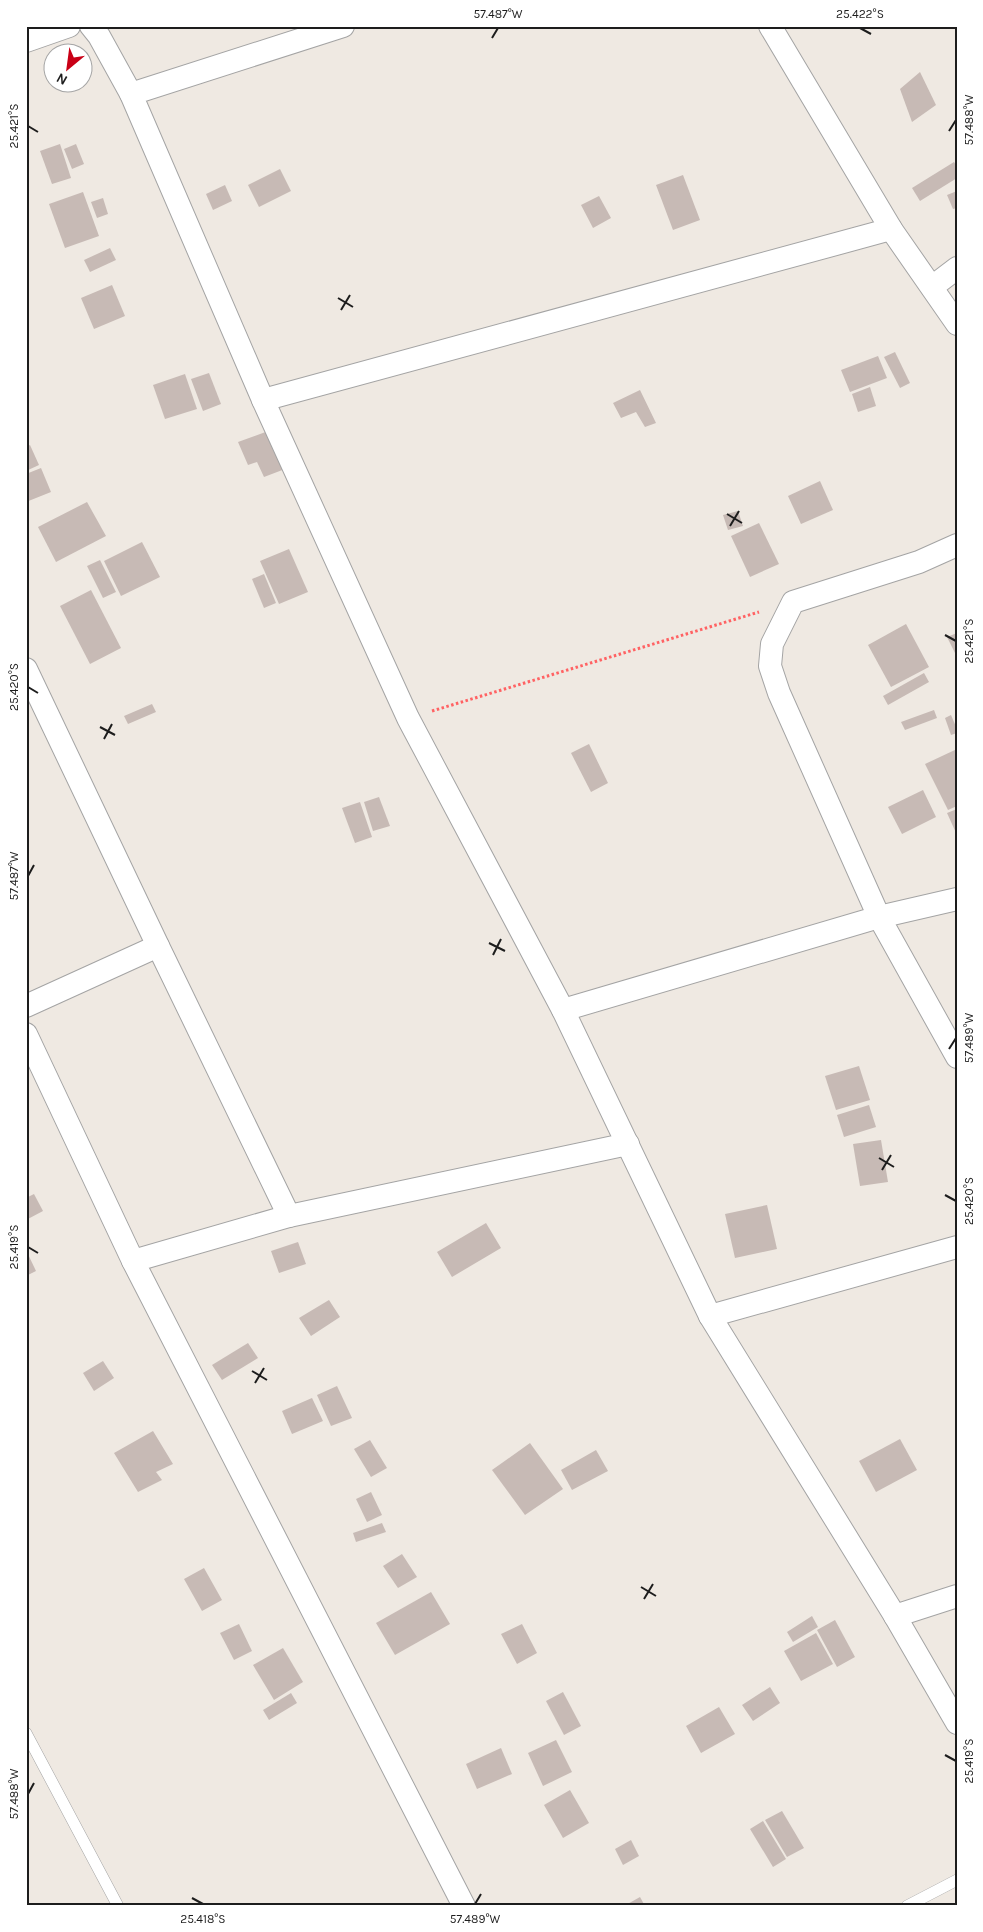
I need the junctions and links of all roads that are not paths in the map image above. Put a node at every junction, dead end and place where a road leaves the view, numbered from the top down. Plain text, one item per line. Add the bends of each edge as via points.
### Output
1 (69, 26) edge
2 (91, 26) edge
3 (343, 26) edge
4 (770, 26) edge
5 (26, 40) edge
6 (131, 94) junction
7 (891, 229) junction
8 (957, 268) edge
9 (932, 287) junction
10 (957, 324) edge
11 (263, 400) junction
12 (957, 545) edge
13 (26, 669) edge
14 (957, 899) edge
15 (879, 917) junction
16 (158, 946) junction
17 (26, 1006) edge
18 (563, 1010) junction
19 (26, 1034) edge
20 (957, 1057) edge
21 (628, 1144) junction
22 (289, 1216) junction
23 (957, 1247) edge
24 (133, 1261) junction
25 (710, 1316) junction
26 (957, 1596) edge
27 (895, 1616) junction
28 (957, 1723) edge
29 (26, 1733) edge
30 (957, 1880) edge
31 (118, 1906) edge
32 (464, 1906) edge
33 (906, 1906) edge

1 - 5 street
2 - 6 street
3 - 6 street
4 - 7 street
6 - 11 street
7 - 9 street
7 - 11 street
8 - 9 street
9 - 10 street
11 - 18 street via 408,718
12 - 15 street via 919,562 793,602 772,644 770,666 779,693
13 - 16 street
14 - 15 street
15 - 18 street
15 - 20 street
16 - 17 street
16 - 22 street
18 - 21 street
19 - 24 street
21 - 22 street
21 - 25 street
22 - 24 street
23 - 25 street
24 - 32 street
25 - 27 street
26 - 27 street
27 - 28 street
29 - 31 lane
30 - 33 lane

